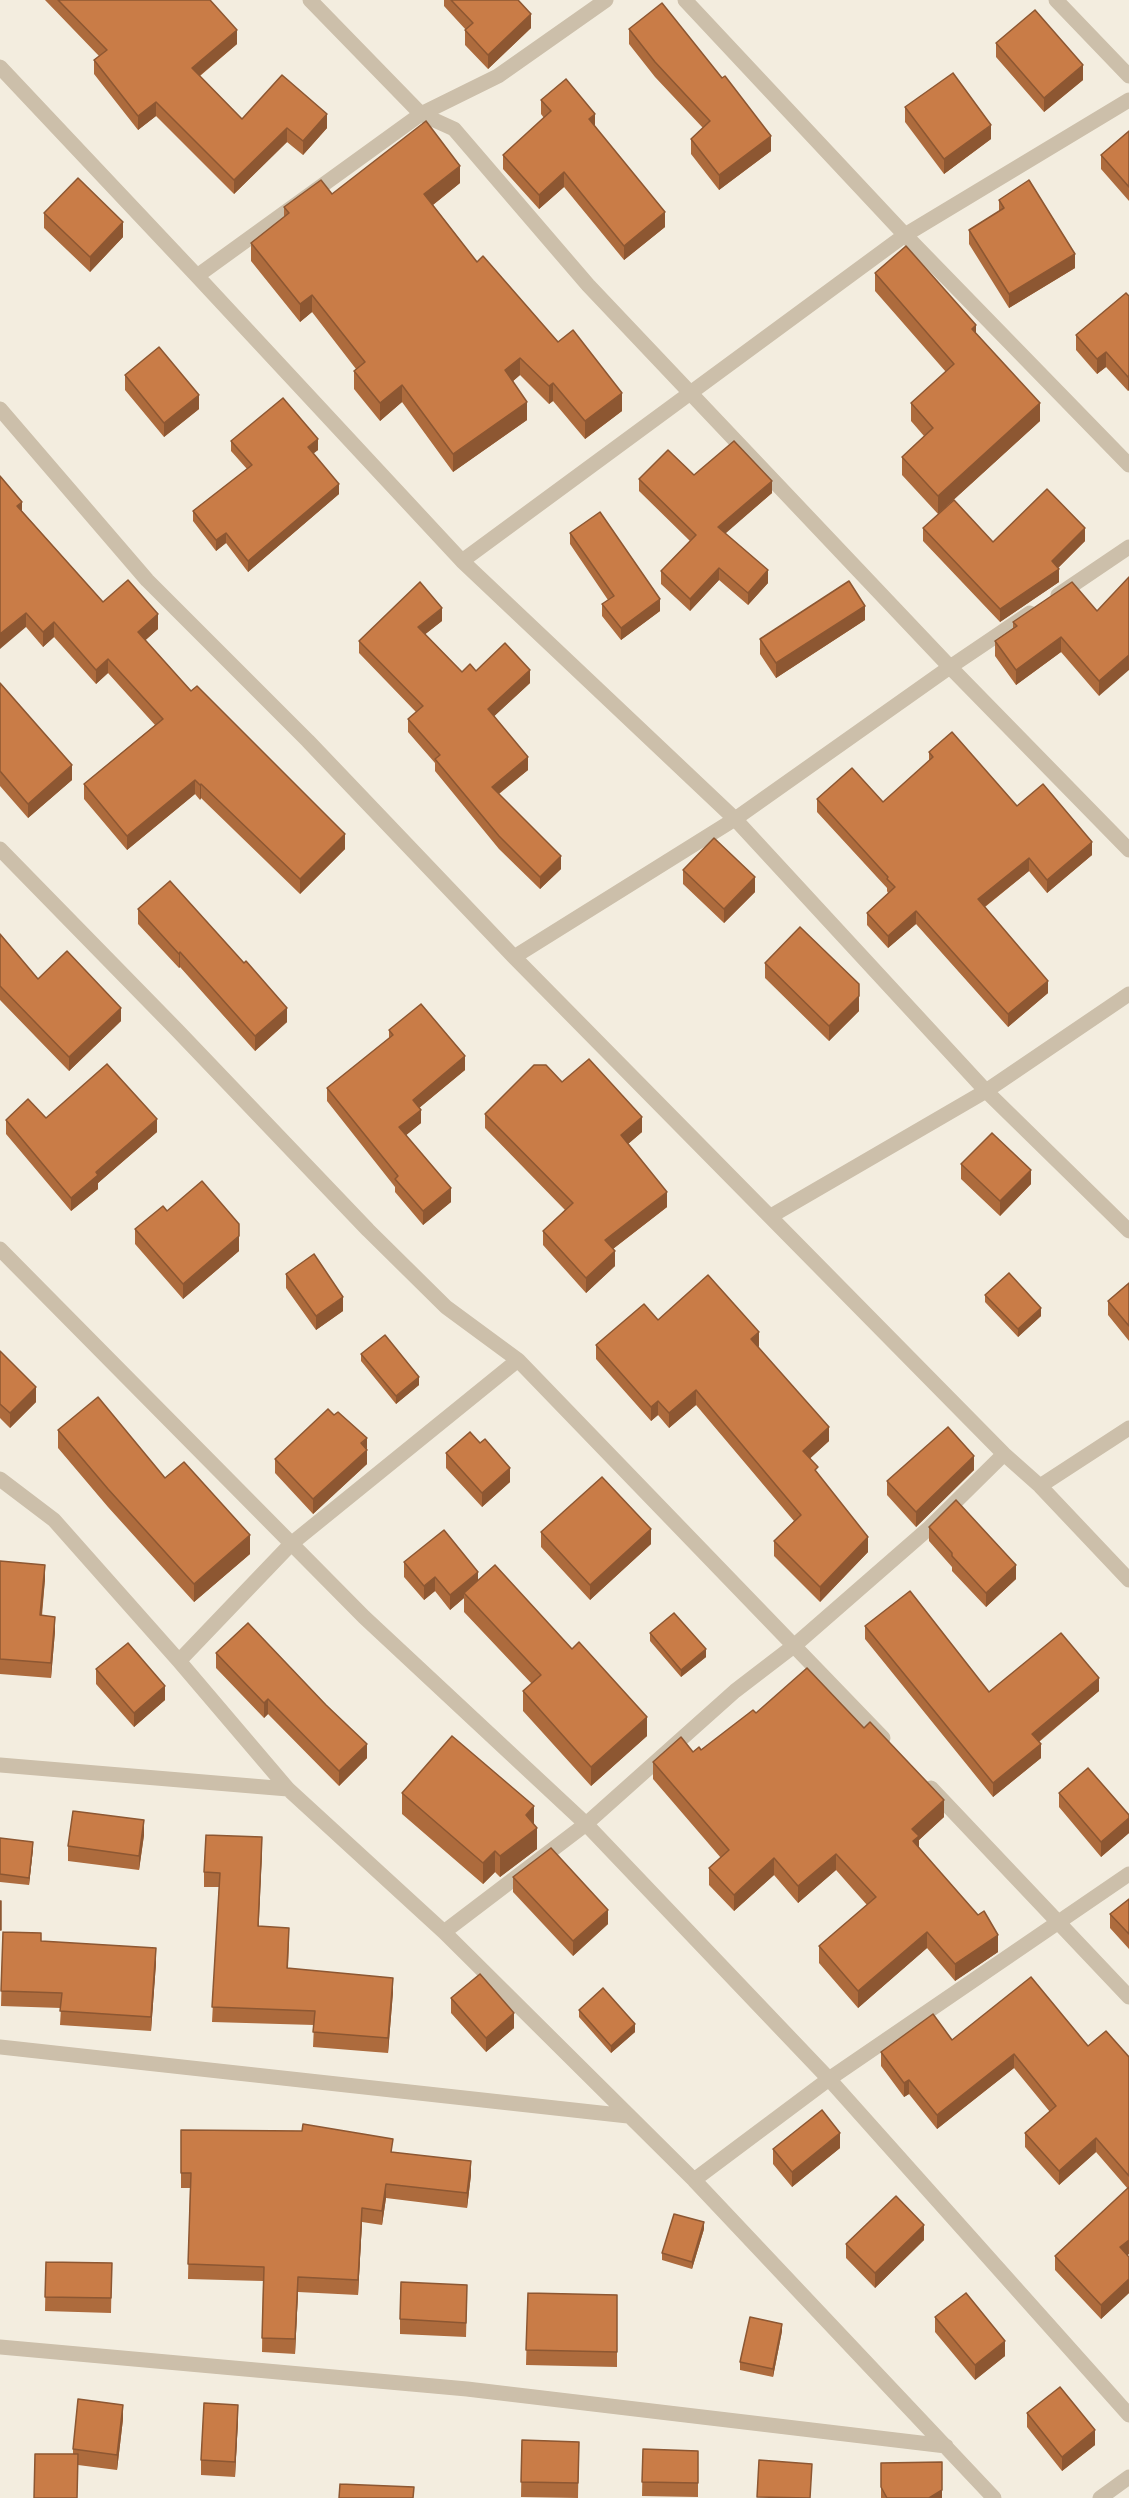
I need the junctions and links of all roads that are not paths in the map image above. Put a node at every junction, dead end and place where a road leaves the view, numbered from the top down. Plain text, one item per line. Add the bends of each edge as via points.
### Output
1 (310, 0) edge
2 (606, 0) edge
3 (685, 0) edge
4 (1056, 0) edge
5 (0, 67) edge
6 (1129, 76) edge
7 (1129, 100) edge
8 (421, 114) junction
9 (904, 235) junction
10 (197, 276) junction
11 (690, 394) junction
12 (0, 409) edge
13 (1129, 465) edge
14 (1129, 547) edge
15 (462, 561) junction
16 (950, 667) junction
17 (735, 819) junction
18 (0, 849) edge
19 (1129, 850) edge
20 (514, 957) junction
21 (1129, 994) edge
22 (986, 1091) junction
23 (771, 1216) junction
24 (1129, 1231) edge
25 (0, 1249) edge
26 (518, 1360) junction
27 (1129, 1428) edge
28 (1004, 1454) junction
29 (0, 1479) edge
30 (1040, 1486) junction
31 (291, 1544) junction
32 (1129, 1580) edge
33 (795, 1645) junction
34 (179, 1661) junction
35 (893, 1749) edge
36 (0, 1765) edge
37 (918, 1775) edge
38 (288, 1789) junction
39 (586, 1824) junction
40 (1129, 1874) edge
41 (1057, 1922) junction
42 (444, 1932) junction
43 (1129, 1997) edge
44 (0, 2047) edge
45 (829, 2079) junction
46 (628, 2116) junction
47 (694, 2180) junction
48 (0, 2347) edge
49 (1129, 2415) edge
50 (946, 2446) junction
51 (1129, 2477) edge
52 (994, 2498) edge
53 (1100, 2498) edge

1 - 8 street
2 - 8 street via 498,76
3 - 9 street
4 - 6 street
5 - 10 street
7 - 9 street
8 - 10 street
8 - 11 street via 454,129 588,285
9 - 11 street
9 - 13 street
10 - 15 street
11 - 15 street
11 - 16 street
12 - 20 street via 147,580 308,741
14 - 16 street
15 - 17 street
16 - 17 street
16 - 19 street
17 - 20 street
17 - 22 street
18 - 26 street via 446,1307
20 - 23 street
21 - 22 street
22 - 23 street
22 - 24 street
23 - 28 street
25 - 31 street
26 - 31 street
26 - 33 street
27 - 30 street
28 - 30 street
28 - 33 street via 928,1529
29 - 34 street via 54,1520
30 - 32 street
31 - 34 street
31 - 39 street
33 - 35 street
33 - 39 street via 735,1691
34 - 38 street
36 - 38 street
37 - 41 street
38 - 42 street
39 - 42 street
39 - 45 street
40 - 41 street
41 - 43 street
41 - 45 street
42 - 46 street
44 - 46 street
45 - 47 street
45 - 49 street
46 - 47 street
47 - 50 street
48 - 50 street via 467,2389
50 - 52 street
51 - 53 street

